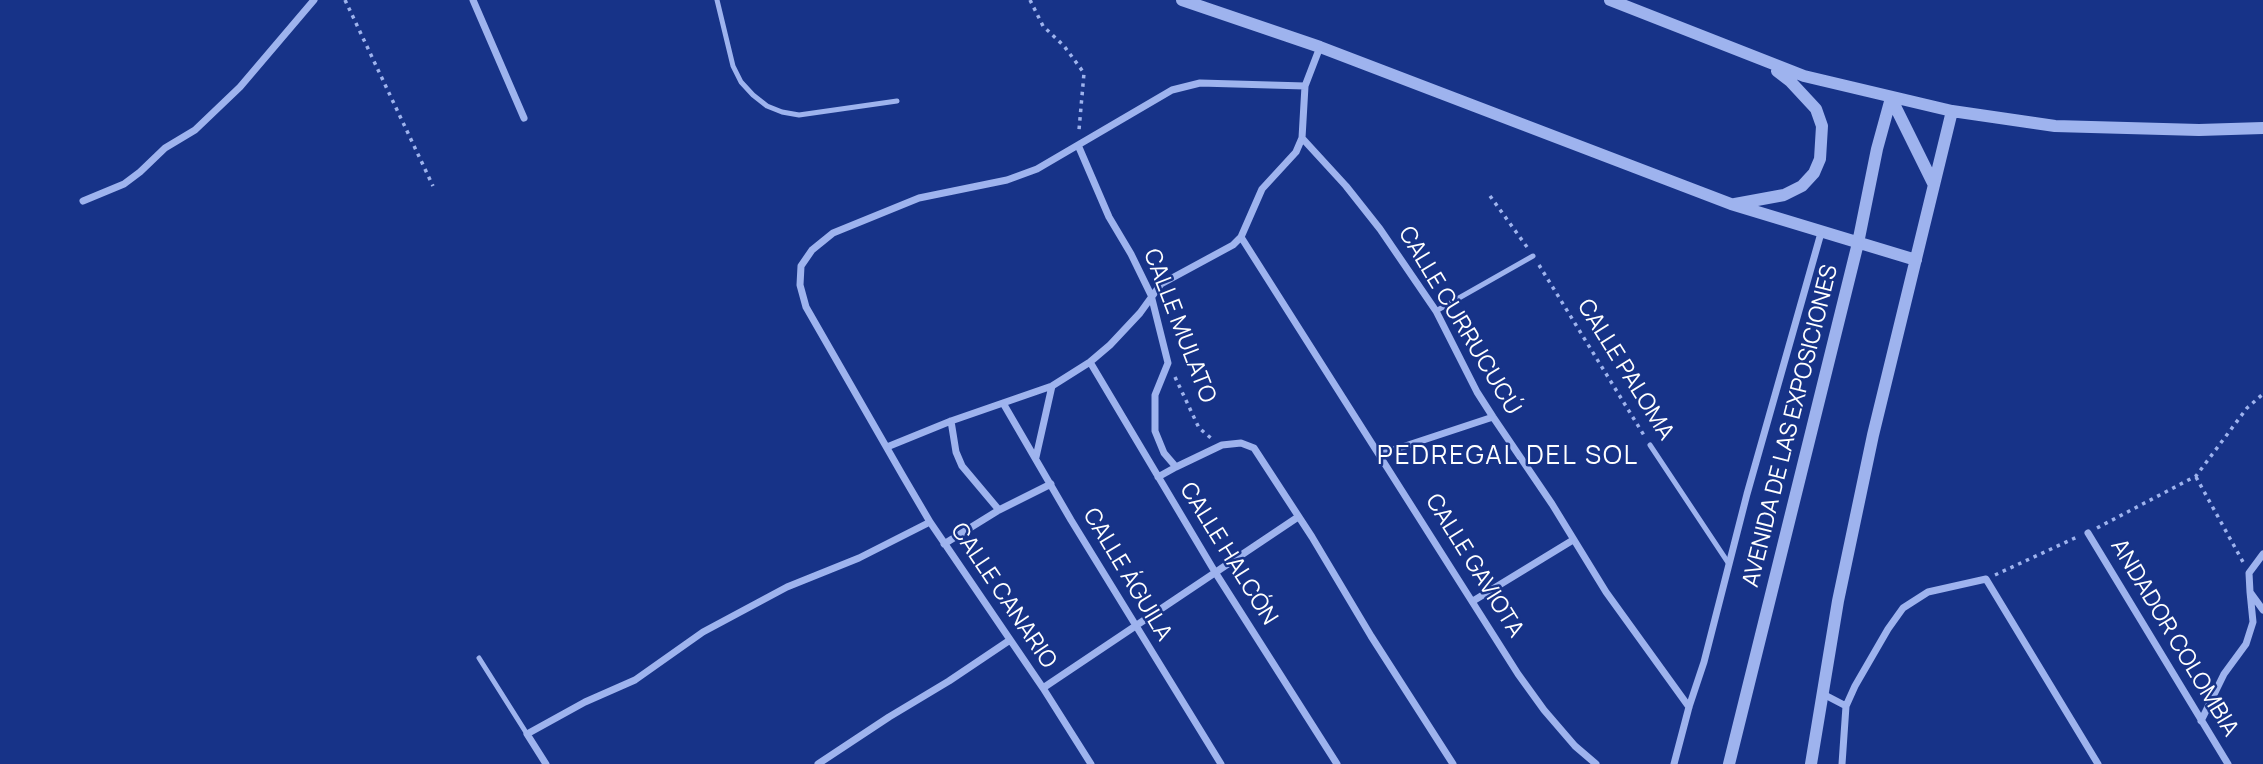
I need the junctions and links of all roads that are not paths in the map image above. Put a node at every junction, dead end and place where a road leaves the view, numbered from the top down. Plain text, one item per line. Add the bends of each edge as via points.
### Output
1 (314, 0) edge
2 (474, 0) edge
3 (717, 0) edge
4 (1183, 0) edge
5 (1610, 0) edge
6 (1320, 47) junction
7 (1767, 63) junction
8 (1305, 86) junction
9 (1891, 98) junction
10 (897, 101) dead end
11 (1952, 111) junction
12 (524, 118) dead end
13 (2263, 128) edge
14 (1302, 138) junction
15 (1078, 145) junction
16 (1934, 184) junction
17 (83, 201) dead end
18 (1731, 204) junction
19 (1821, 233) junction
20 (1241, 237) junction
21 (1857, 243) junction
22 (1533, 256) road end
23 (1916, 260) junction
24 (1151, 295) junction
25 (1436, 312) junction
26 (1090, 362) junction
27 (1052, 386) junction
28 (1003, 404) junction
29 (1493, 417) junction
30 (951, 421) junction
31 (1650, 444) road end
32 (887, 447) junction
33 (1381, 454) junction
34 (1036, 457) junction
35 (1175, 467) junction
36 (1158, 477) junction
37 (1051, 484) junction
38 (999, 510) junction
39 (1298, 517) junction
40 (930, 522) junction
41 (2088, 533) road end
42 (1573, 540) junction
43 (944, 544) junction
44 (2263, 554) edge
45 (1729, 564) junction
46 (1215, 572) junction
47 (2250, 592) junction
48 (1473, 601) junction
49 (2263, 610) edge
50 (1135, 625) junction
51 (1010, 640) junction
52 (479, 658) dead end
53 (1043, 688) junction
54 (1823, 694) junction
55 (1846, 706) junction
56 (1689, 707) junction
57 (2201, 721) junction
58 (527, 734) junction
59 (546, 764) edge
60 (818, 764) edge
61 (1091, 764) edge
62 (1221, 764) edge
63 (1337, 764) edge
64 (1453, 764) edge
65 (1596, 764) edge
66 (1674, 764) edge
67 (1729, 764) edge
68 (1811, 764) edge
69 (1842, 764) edge
70 (2098, 764) edge
71 (2228, 764) edge

1 - 17 street via 240,87 195,130 165,148 124,184
2 - 12 street
3 - 10 lane via 733,66 747,89 767,106 799,115
4 - 6 street
5 - 7 street
6 - 8 street
6 - 18 street
7 - 9 street
7 - 18 street via 1816,110 1822,126 1821,159 1802,186 1762,200
8 - 14 street
8 - 15 street via 1200,83 1172,90
9 - 11 street
9 - 16 street
9 - 21 street, AVENIDA DE LAS EXPOSICIONES
11 - 13 street via 2055,126
11 - 16 street
14 - 20 street via 1296,152 1262,189
14 - 25 street, CALLE CURRUCUCÚ via 1380,229
15 - 24 street, CALLE MULATO via 1109,217
15 - 32 street, CALLE CANARIO via 1007,180 919,198 878,213 833,233 801,266 806,307
16 - 23 street
18 - 19 street
19 - 21 street
19 - 45 street
20 - 24 street via 1215,256 1167,279
20 - 33 street, CALLE GAVIOTA
21 - 23 street
21 - 67 street, AVENIDA DE LAS EXPOSICIONES
22 - 25 lane
23 - 54 street via 1838,601
24 - 26 street via 1126,329
24 - 35 street, CALLE MULATO via 1168,363 1155,395 1155,431
25 - 29 street, CALLE CURRUCUCÚ
26 - 27 street
26 - 36 street, CALLE HALCÓN
27 - 28 street
27 - 34 street
28 - 30 street
28 - 34 street, CALLE ÁGUILA
29 - 33 street
29 - 42 street, CALLE CURRUCUCÚ
30 - 32 street
30 - 38 street via 962,466
31 - 45 lane, CALLE PALOMA
32 - 40 street, CALLE CANARIO
33 - 48 street, CALLE GAVIOTA
34 - 37 street, CALLE ÁGUILA
35 - 36 street
35 - 39 street via 1222,445 1241,443 1254,448
36 - 46 street, CALLE HALCÓN
37 - 38 street
37 - 50 street, CALLE ÁGUILA
38 - 43 street
39 - 46 street
39 - 64 street
40 - 43 street, CALLE CANARIO
40 - 58 street via 787,587 703,632 635,680
41 - 57 street, ANDADOR COLOMBIA
42 - 48 street
42 - 56 street, CALLE CURRUCUCÚ
43 - 51 street, CALLE CANARIO
44 - 47 street via 2249,573
45 - 56 street
46 - 50 street
46 - 63 street, CALLE HALCÓN
47 - 49 street
47 - 57 street via 2253,622 2246,644 2224,674
48 - 65 street, CALLE GAVIOTA via 1544,710
50 - 53 street
50 - 62 street, CALLE ÁGUILA
51 - 53 street, CALLE CANARIO
51 - 60 street
52 - 58 lane
53 - 61 street, CALLE CANARIO
54 - 55 street
54 - 68 street
55 - 69 street
55 - 70 street via 1903,608 1928,592 1986,579
56 - 66 street
57 - 71 street, ANDADOR COLOMBIA
58 - 59 street

